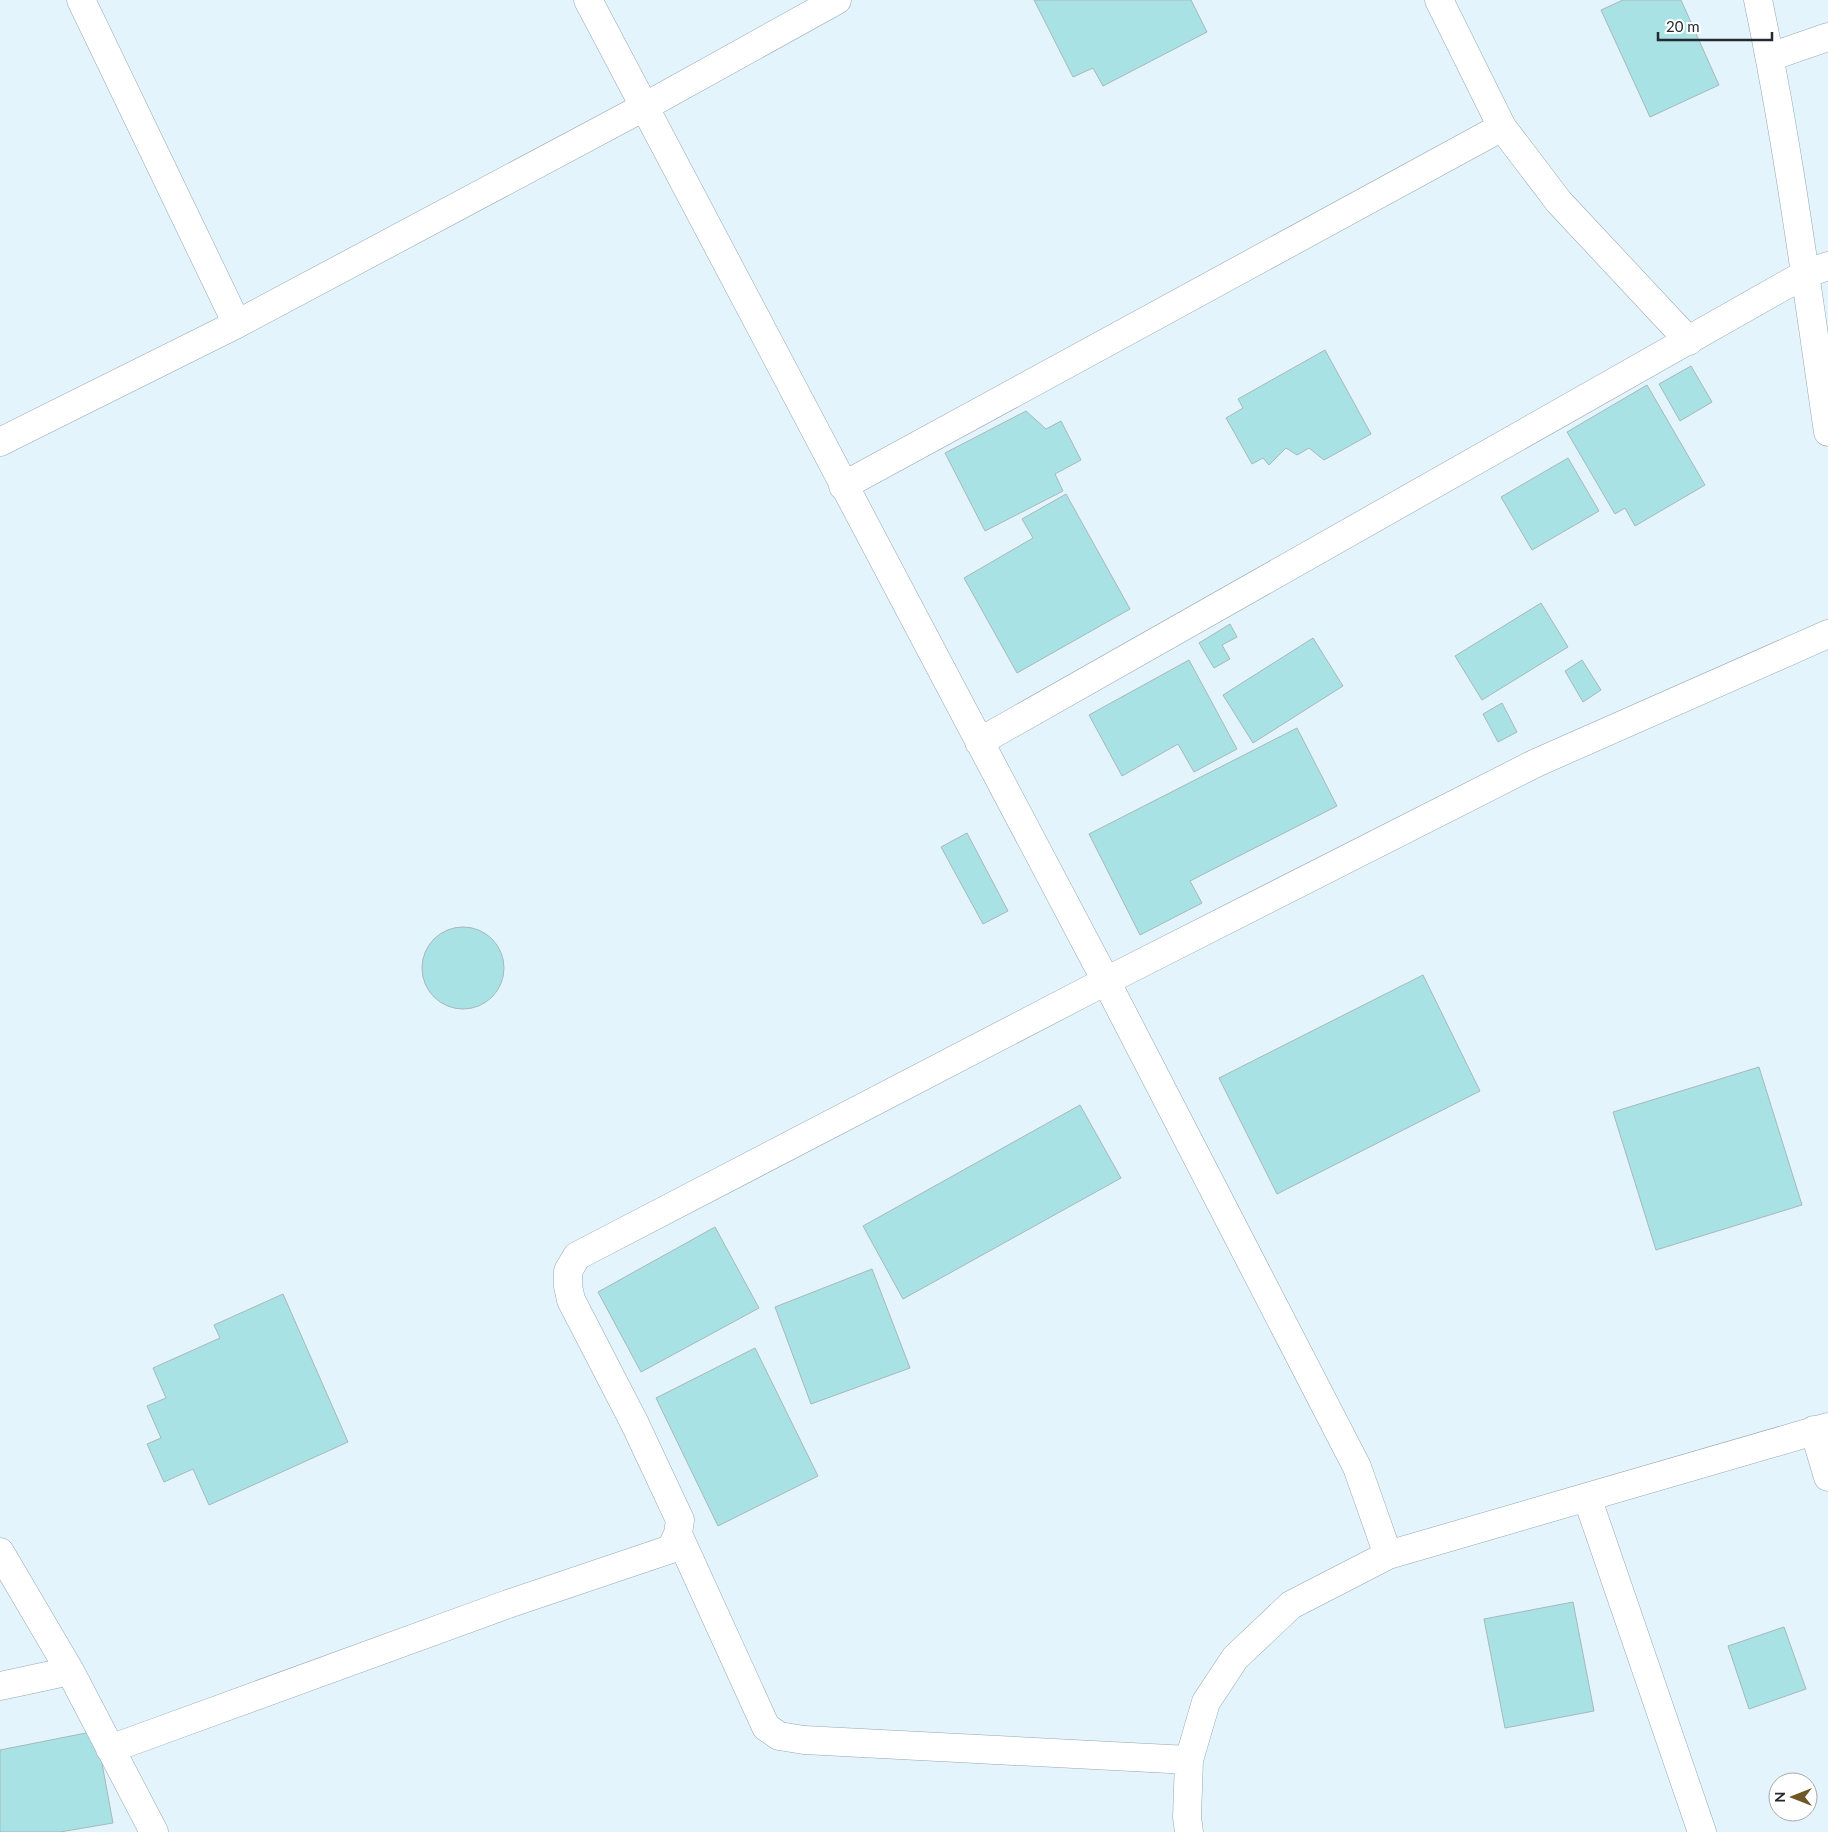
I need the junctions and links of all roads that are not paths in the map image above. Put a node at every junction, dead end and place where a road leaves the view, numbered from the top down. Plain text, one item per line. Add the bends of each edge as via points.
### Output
1 (81, 0) edge
2 (588, 0) edge
3 (837, 0) edge
4 (1439, 0) edge
5 (1758, 0) edge
6 (1828, 37) edge
7 (1770, 57) junction
8 (644, 107) junction
9 (1502, 127) junction
10 (1817, 270) edge
11 (237, 324) junction
12 (1689, 341) junction
13 (1828, 432) edge
14 (0, 442) edge
15 (843, 486) junction
16 (1828, 634) edge
17 (979, 742) junction
18 (1106, 981) junction
19 (1821, 1429) edge
20 (1828, 1477) edge
21 (1587, 1497) junction
22 (678, 1534) junction
23 (0, 1552) edge
24 (1388, 1555) junction
25 (70, 1671) junction
26 (0, 1686) edge
27 (110, 1749) junction
28 (1189, 1760) junction
29 (154, 1832) edge
30 (1189, 1832) edge
31 (1702, 1832) edge

1 - 11 street
2 - 8 street
3 - 8 street
4 - 9 street
5 - 7 street
6 - 7 street
7 - 10 street
8 - 11 street
8 - 15 street
9 - 12 street via 1559,202
9 - 15 street
10 - 12 street
10 - 13 street
11 - 14 street
12 - 17 street
15 - 17 street
16 - 18 street via 1536,763
17 - 18 street
18 - 22 street via 577,1256 568,1271 571,1300 680,1520
18 - 24 street via 1357,1467
19 - 20 street
19 - 21 street
21 - 24 street
21 - 31 street
22 - 27 street via 671,1549 508,1604
22 - 28 street via 766,1727 779,1736 804,1740
23 - 25 street
24 - 28 street via 1291,1605 1235,1658 1206,1702
25 - 26 street
25 - 27 street
27 - 29 street
28 - 30 street

